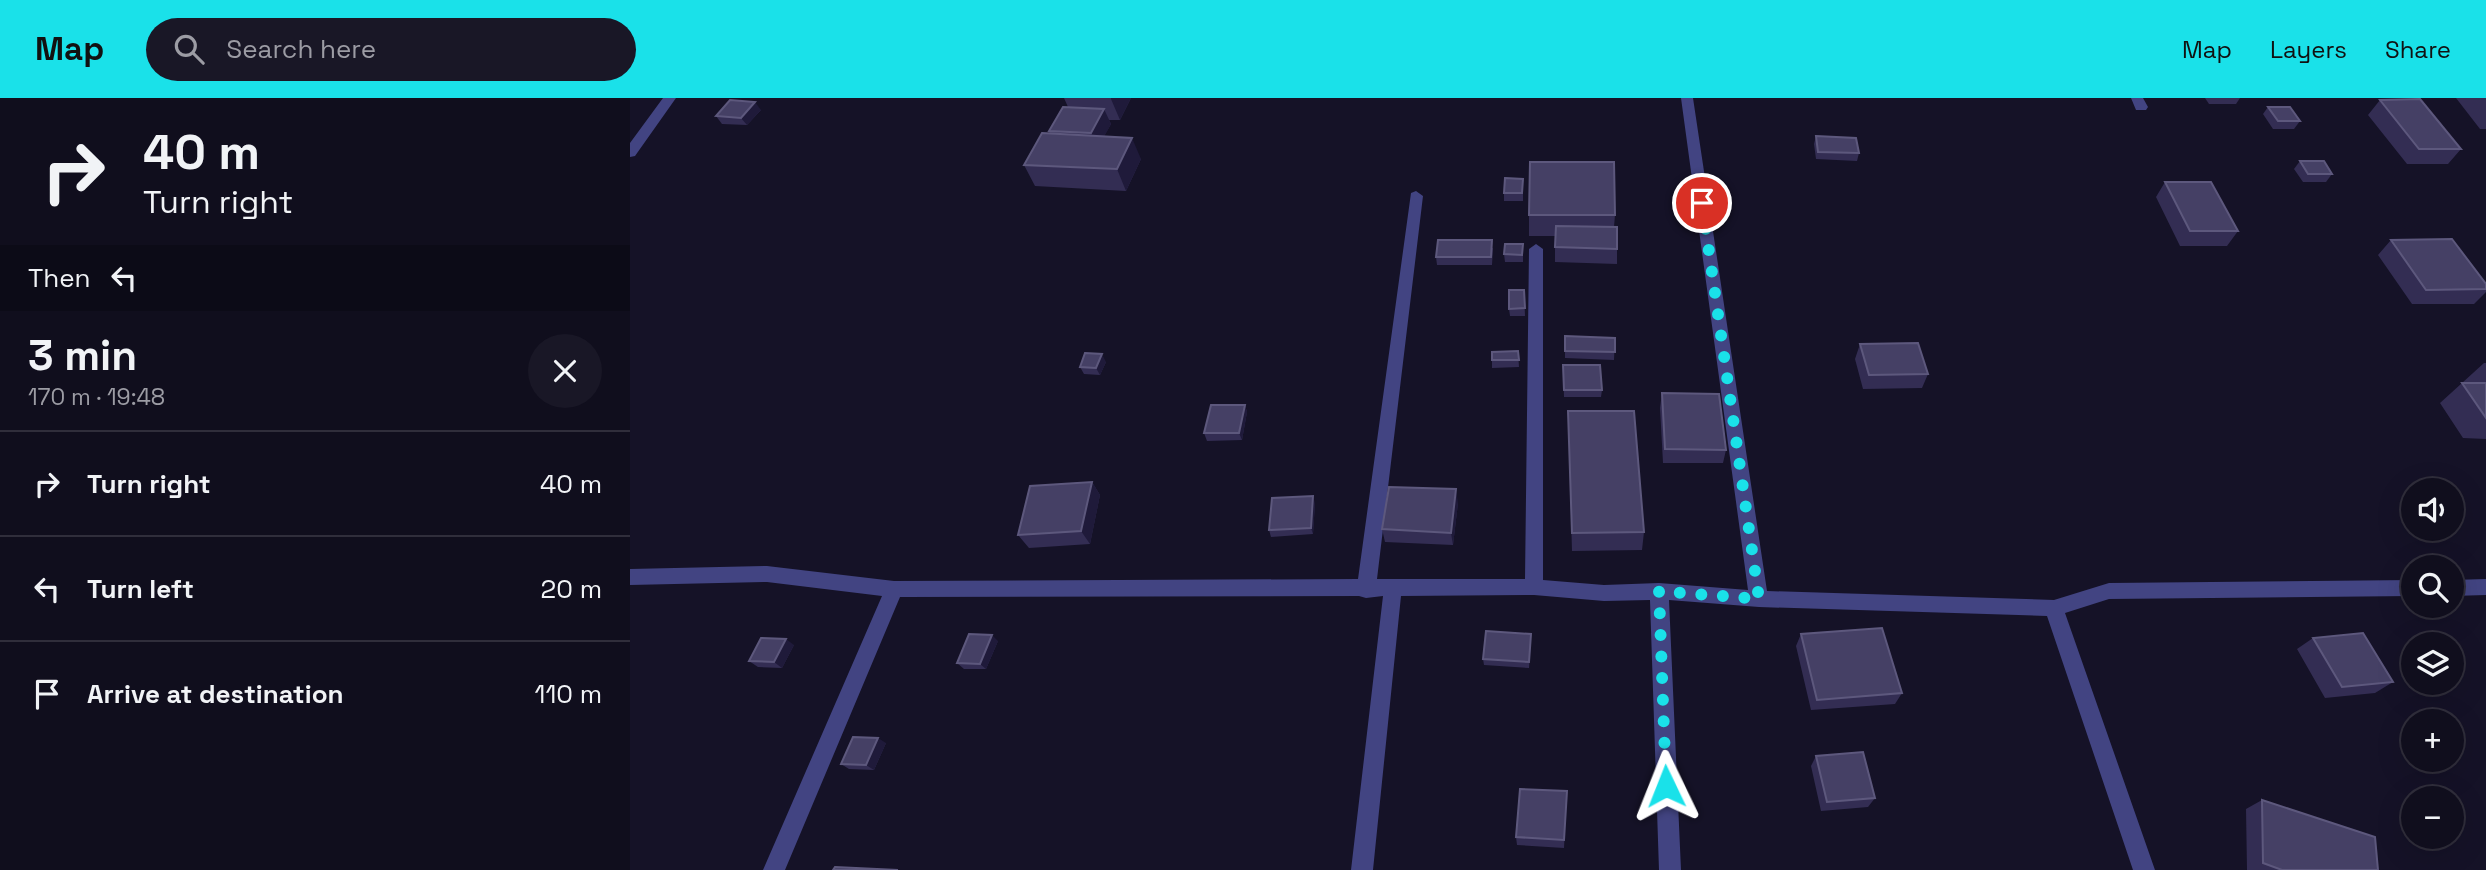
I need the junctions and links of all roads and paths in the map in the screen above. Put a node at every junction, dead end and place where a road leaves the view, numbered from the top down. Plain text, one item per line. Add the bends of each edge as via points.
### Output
1 (670, 98) edge
2 (1687, 98) edge
3 (630, 153) edge
4 (1416, 196) dead end
5 (1536, 249) dead end
6 (630, 577) edge
7 (1393, 586) junction
8 (1534, 587) junction
9 (2486, 587) edge
10 (2401, 588) edge
11 (2464, 588) edge
12 (894, 589) junction
13 (1366, 590) junction
14 (1659, 591) junction
15 (1759, 599) junction
16 (2054, 608) junction
17 (774, 870) edge
18 (1363, 870) edge
19 (1670, 870) edge
20 (2144, 870) edge

1 - 3 street
2 - 15 street
4 - 13 street
5 - 8 street
6 - 12 street via 767,574
7 - 8 street
7 - 13 street
7 - 18 street
8 - 14 street via 1604,593
9 - 11 street
10 - 16 street via 2109,591
12 - 13 street
12 - 17 street
14 - 15 street
14 - 19 street
15 - 16 street
16 - 20 street

